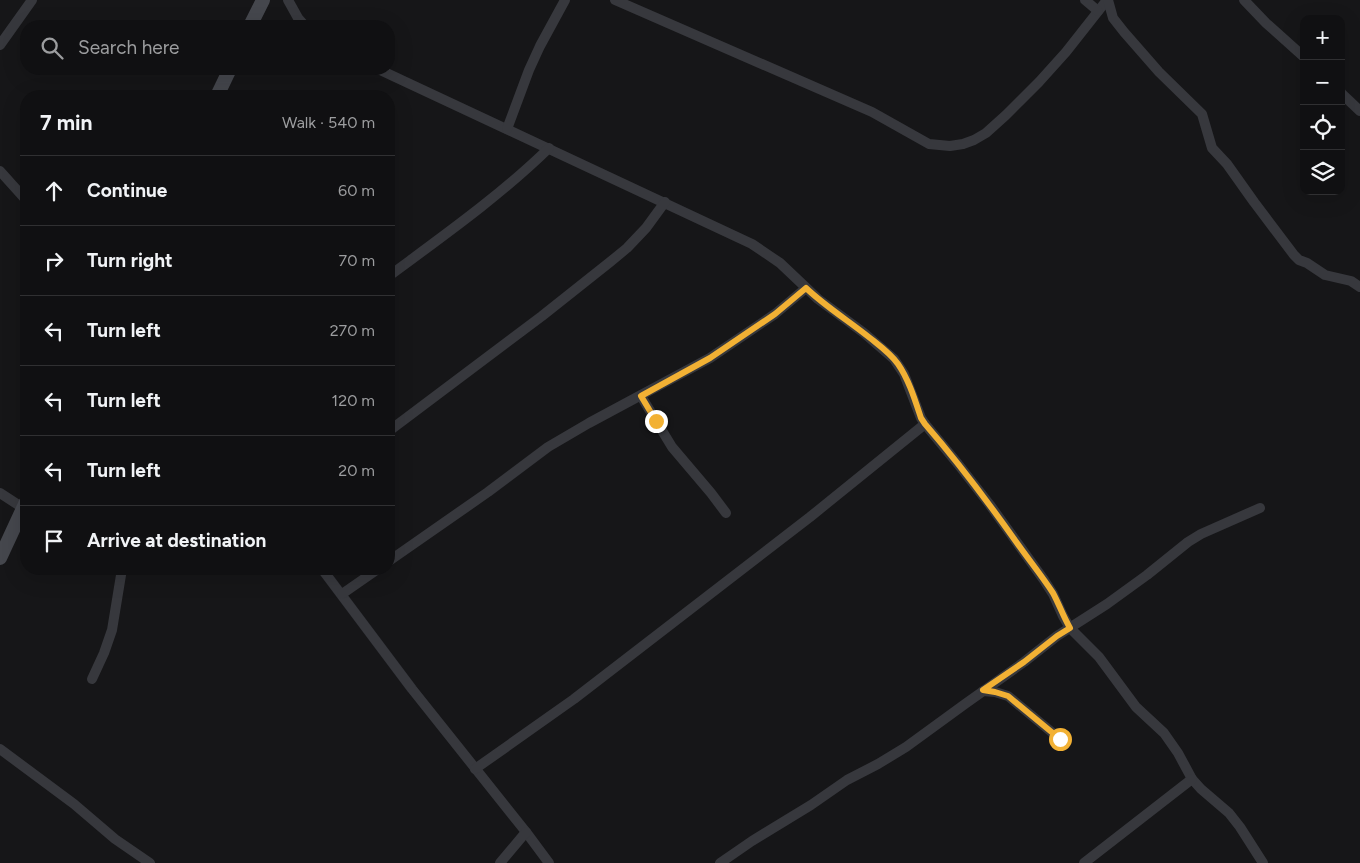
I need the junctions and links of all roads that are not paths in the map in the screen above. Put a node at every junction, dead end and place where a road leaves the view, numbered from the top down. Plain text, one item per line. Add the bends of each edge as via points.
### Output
1 (32, 0) edge
2 (263, 0) edge
3 (288, 0) edge
4 (565, 0) edge
5 (615, 0) edge
6 (1084, 0) edge
7 (1108, 0) edge
8 (1244, 0) edge
9 (1098, 11) junction
10 (253, 20) edge
11 (300, 20) edge
12 (0, 45) edge
13 (1300, 53) edge
14 (227, 75) edge
15 (391, 75) edge
16 (220, 90) edge
17 (1345, 97) edge
18 (1360, 111) edge
19 (506, 129) junction
20 (549, 148) junction
21 (0, 172) edge
22 (20, 194) edge
23 (665, 202) junction
24 (395, 271) edge
25 (806, 288) junction
26 (1360, 288) edge
27 (641, 396) junction
28 (925, 424) junction
29 (395, 426) edge
30 (0, 493) edge
31 (20, 503) edge
32 (1260, 508) dead end
33 (726, 513) dead end
34 (20, 516) edge
35 (395, 557) edge
36 (0, 558) edge
37 (121, 575) edge
38 (327, 575) edge
39 (369, 575) edge
40 (342, 594) junction
41 (1070, 628) junction
42 (92, 679) dead end
43 (983, 690) junction
44 (1060, 739) dead end
45 (0, 749) edge
46 (475, 769) junction
47 (1192, 779) junction
48 (526, 832) junction
49 (150, 863) edge
50 (500, 863) edge
51 (549, 863) edge
52 (720, 863) edge
53 (1084, 863) edge
54 (1263, 863) edge

1 - 12 street
2 - 10 main road
3 - 11 street
4 - 19 street via 533,62
5 - 9 street via 872,112 929,144 945,146 974,140 1006,115 1052,67
6 - 9 street
7 - 9 street
7 - 26 street via 1113,18 1129,38 1202,114 1212,148 1294,255 1325,275 1350,281
8 - 13 street
14 - 16 main road
15 - 19 street
17 - 18 street
19 - 20 street
20 - 23 street
20 - 24 street via 530,167
21 - 22 street
23 - 25 street via 752,244 780,263
23 - 29 street via 646,228 604,267
25 - 27 street via 775,314 710,358
25 - 28 street via 894,359 904,374
27 - 33 street via 672,447
27 - 35 street via 548,447
28 - 41 street via 990,505 1044,580
28 - 46 street via 597,681
30 - 31 street
32 - 41 street via 1188,542 1134,585
34 - 36 main road
37 - 42 street via 112,630
38 - 40 street
39 - 40 street
40 - 46 street
41 - 43 street
41 - 47 street via 1099,657 1136,707 1164,733
43 - 44 street via 1008,696
43 - 52 street via 906,747 847,780
45 - 49 street
46 - 48 street
47 - 53 street
47 - 54 street via 1229,813
48 - 50 street
48 - 51 street

